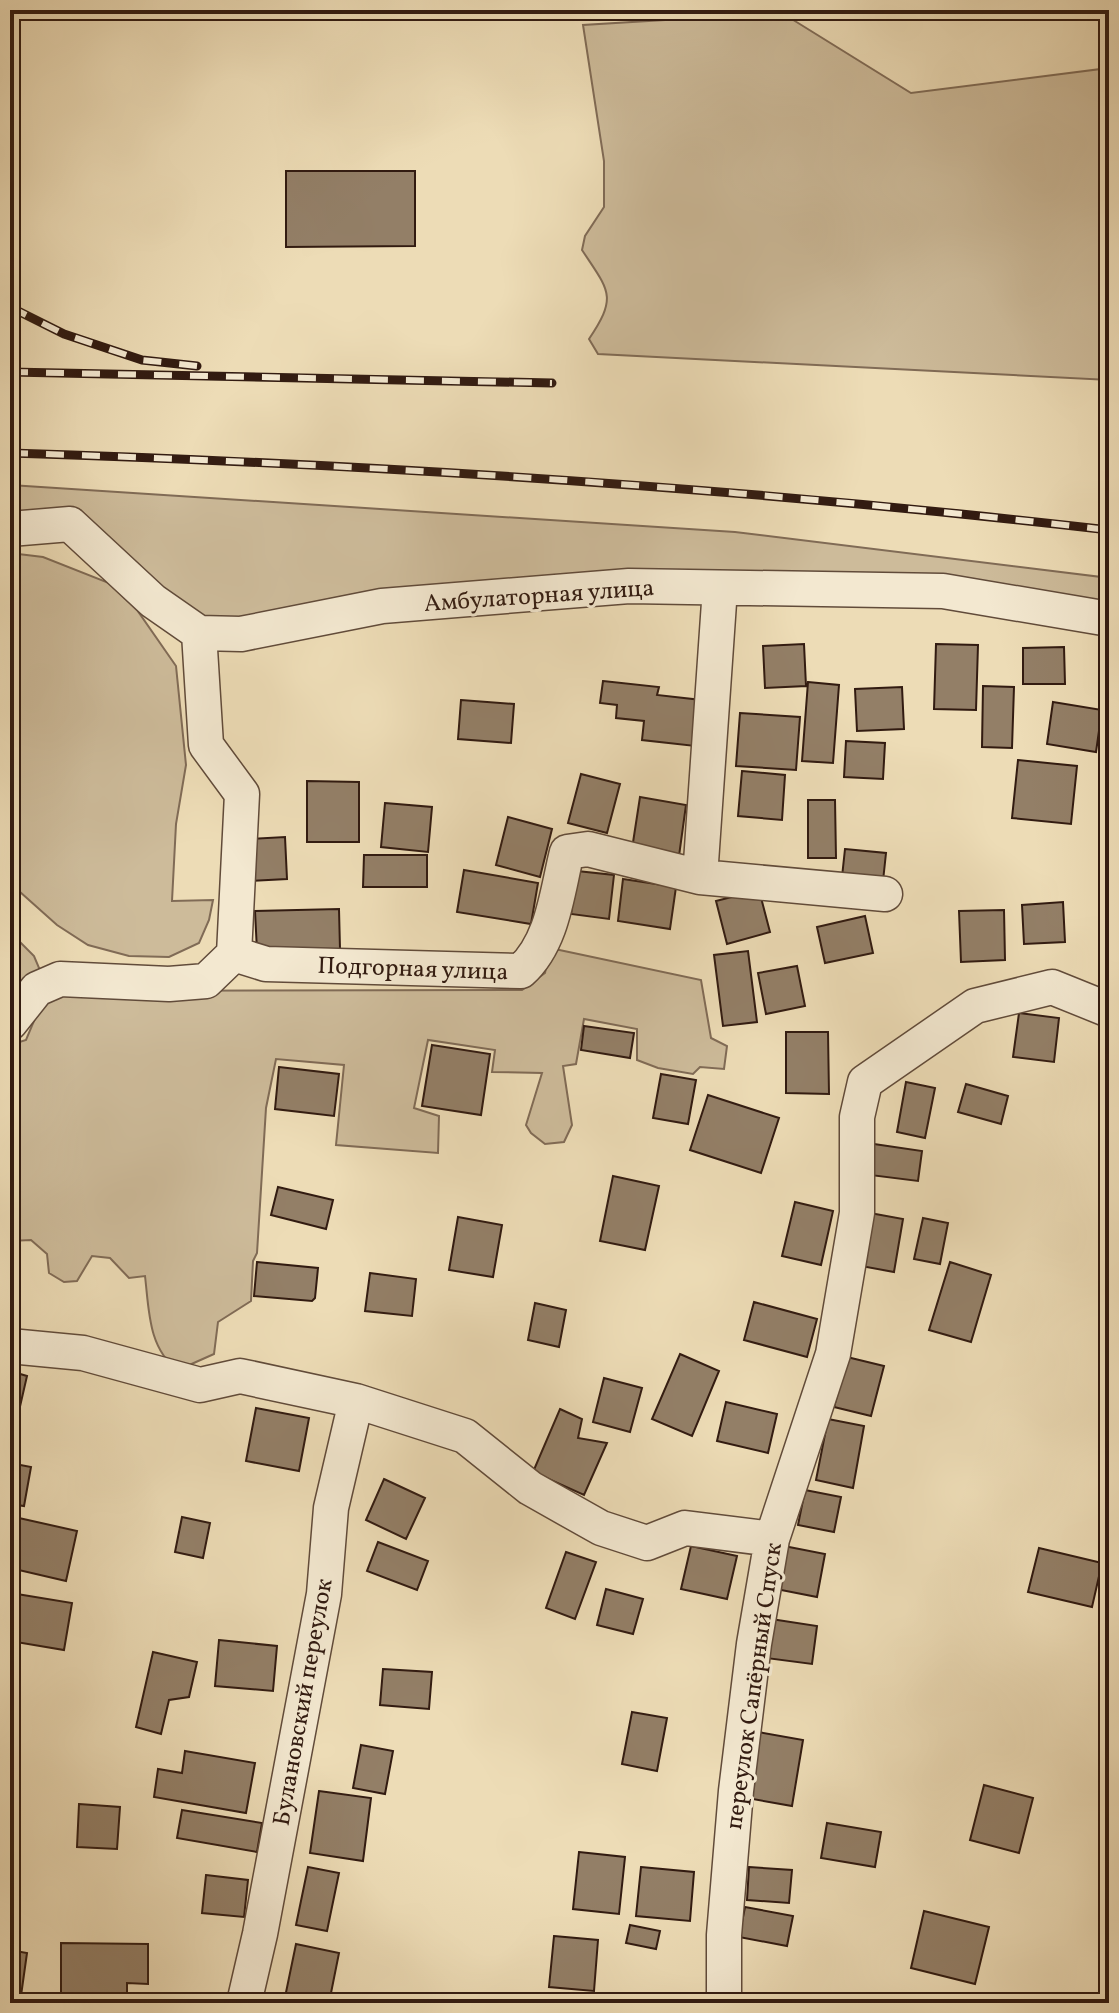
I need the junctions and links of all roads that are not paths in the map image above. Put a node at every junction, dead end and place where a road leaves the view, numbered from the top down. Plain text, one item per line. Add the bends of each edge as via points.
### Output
1 (10, 529) edge
2 (720, 588) junction
3 (1109, 619) edge
4 (199, 633) junction
5 (700, 877) junction
6 (885, 894) dead end
7 (234, 954) junction
8 (1109, 1010) edge
9 (10, 1023) edge
10 (10, 1346) edge
11 (356, 1401) junction
12 (772, 1539) junction
13 (244, 2003) edge
14 (724, 2003) edge

1 - 4 street via 70,524 153,601
2 - 3 street, Амбулаторная улица via 943,591
2 - 4 street, Амбулаторная улица via 629,586 382,606 241,634
2 - 5 street
4 - 7 street via 206,745 242,794
5 - 6 street, Подгорная улица
5 - 7 street, Подгорная улица via 588,849 567,852 546,935 535,959 521,971 266,964
7 - 9 street via 206,981 60,979 37,989
8 - 12 street, переулок Сапёрный Спуск via 1052,987 975,1006 865,1082 857,1117 857,1213 833,1354
10 - 11 street via 83,1353 200,1385 240,1376
11 - 12 street via 465,1436 530,1488 601,1528 647,1543 685,1528
11 - 13 street, Булановский переулок via 331,1508 324,1594
12 - 14 street, переулок Сапёрный Спуск via 736,1791

